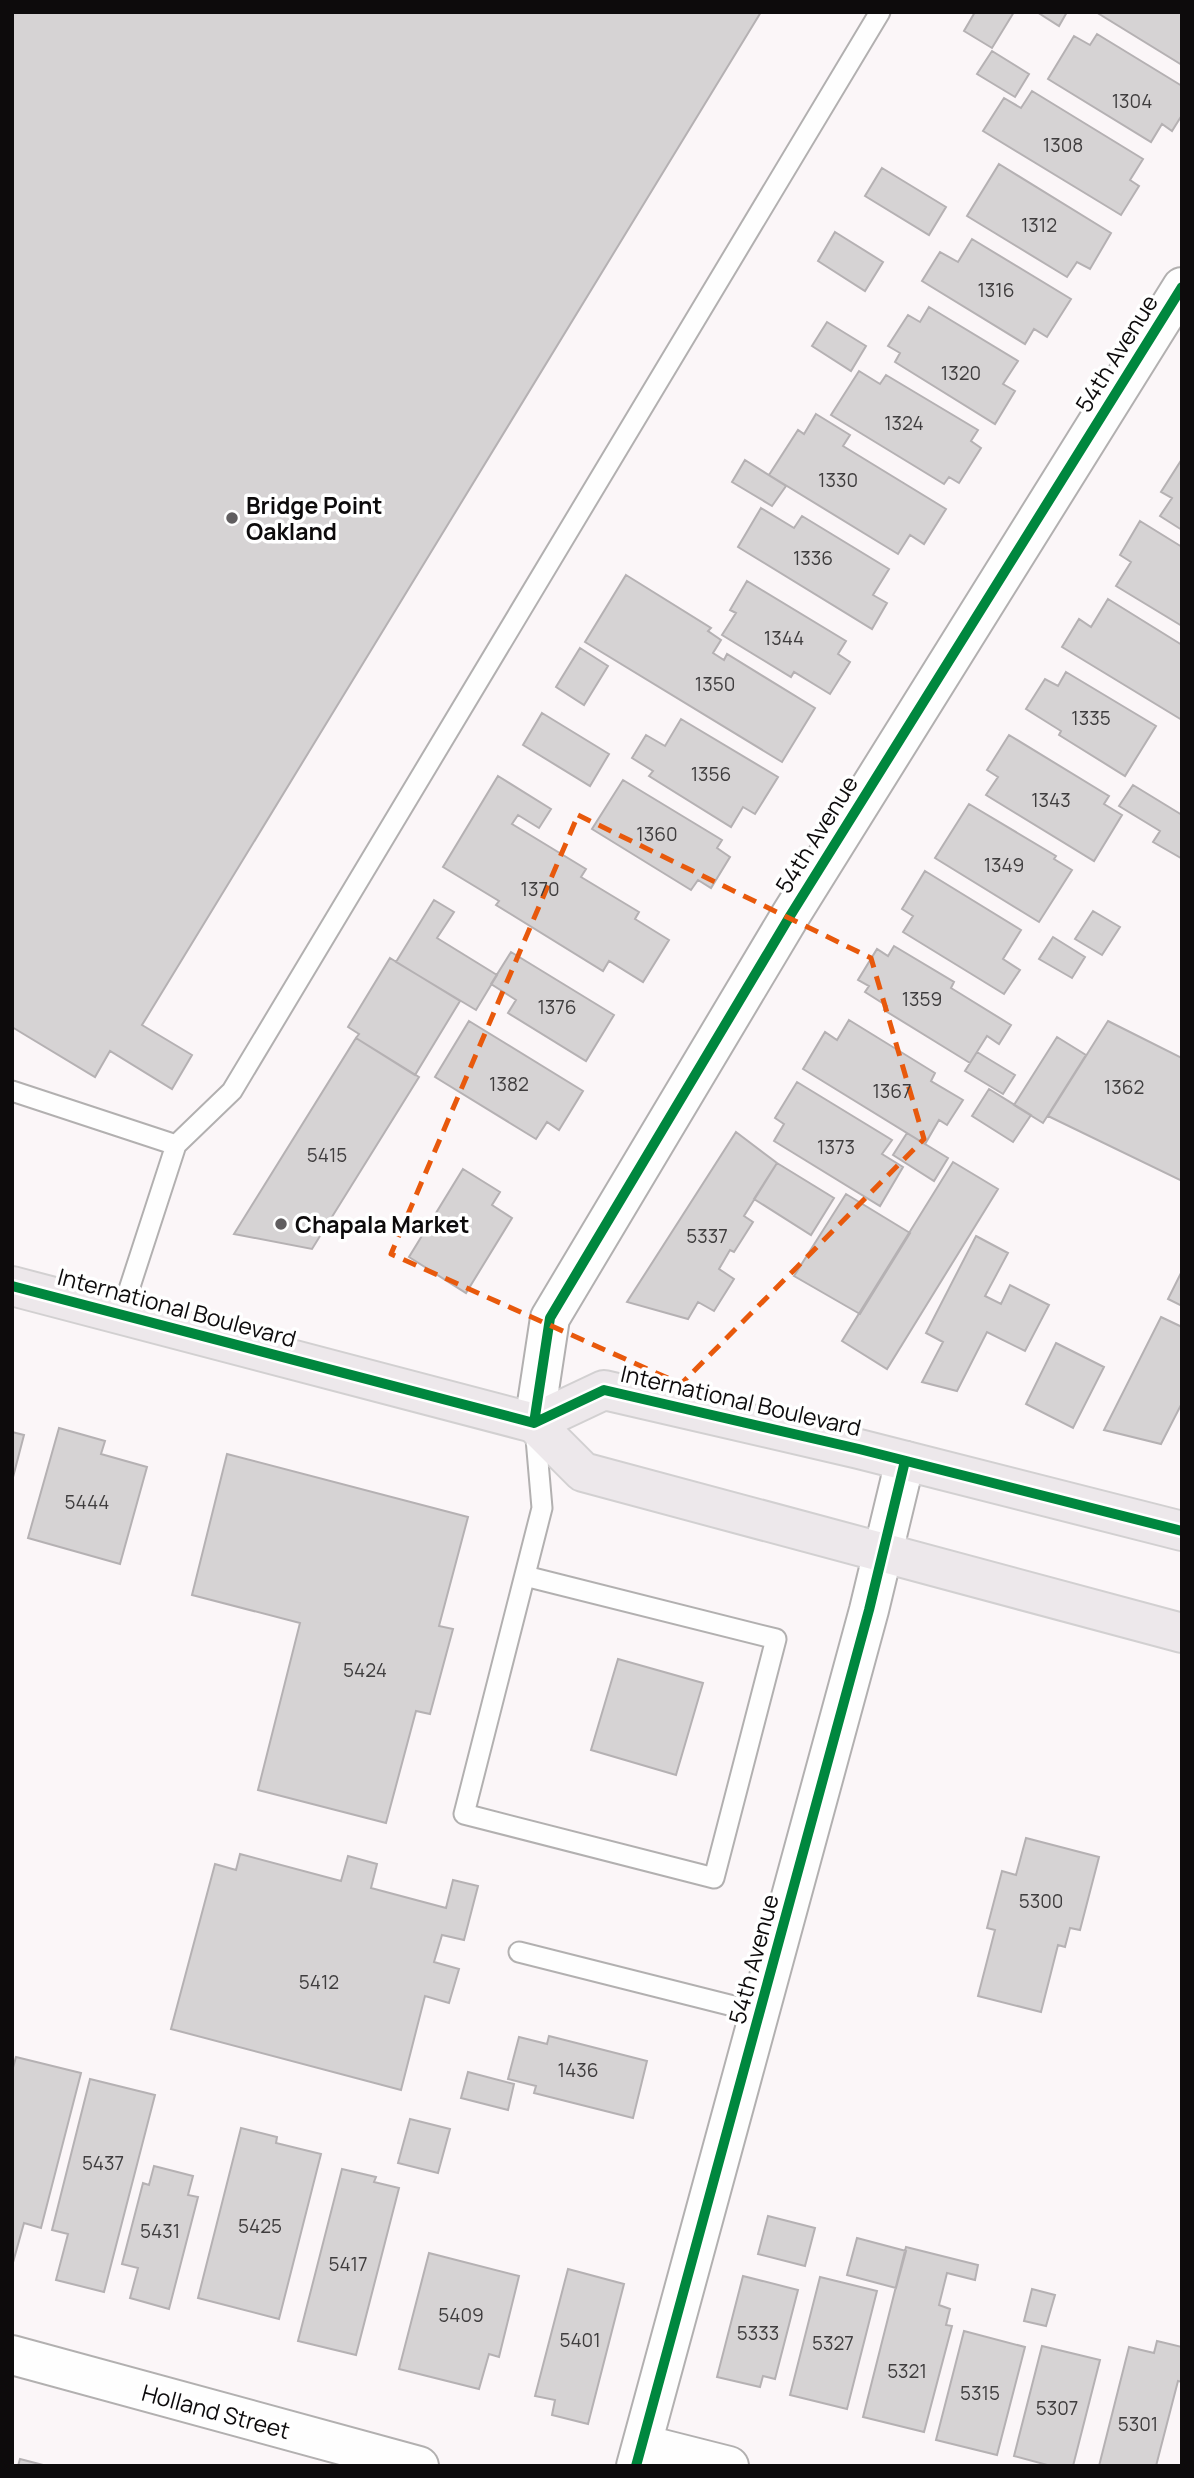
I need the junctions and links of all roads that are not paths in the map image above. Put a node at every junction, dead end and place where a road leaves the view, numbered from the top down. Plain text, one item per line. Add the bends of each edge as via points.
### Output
1 (880, 12) edge
2 (1182, 287) edge
3 (12, 1091) edge
4 (176, 1145) junction
5 (12, 1286) edge
6 (121, 1314) junction
7 (534, 1423) junction
8 (905, 1461) junction
9 (1182, 1531) edge
10 (883, 1552) junction
11 (525, 1576) junction
12 (1182, 1633) edge
13 (519, 1952) dead end
14 (761, 2013) junction
15 (12, 2355) edge
16 (639, 2455) edge
17 (419, 2466) edge
18 (729, 2466) edge

1 - 4 lane via 232,1091
2 - 7 street, 54th Avenue via 790,916 550,1318
3 - 4 lane
4 - 6 lane
5 - 6 main road, International Boulevard
6 - 7 main road, International Boulevard
7 - 8 main road, International Boulevard via 604,1390
7 - 10 main road via 583,1472
7 - 11 lane via 542,1508
8 - 9 main road, International Boulevard
8 - 10 street, 54th Avenue
10 - 12 main road
10 - 14 street, 54th Avenue
11 - 11 lane via 464,1814 715,1878 776,1639
13 - 14 lane
14 - 16 street, 54th Avenue
15 - 17 street, Holland Street
16 - 18 street

